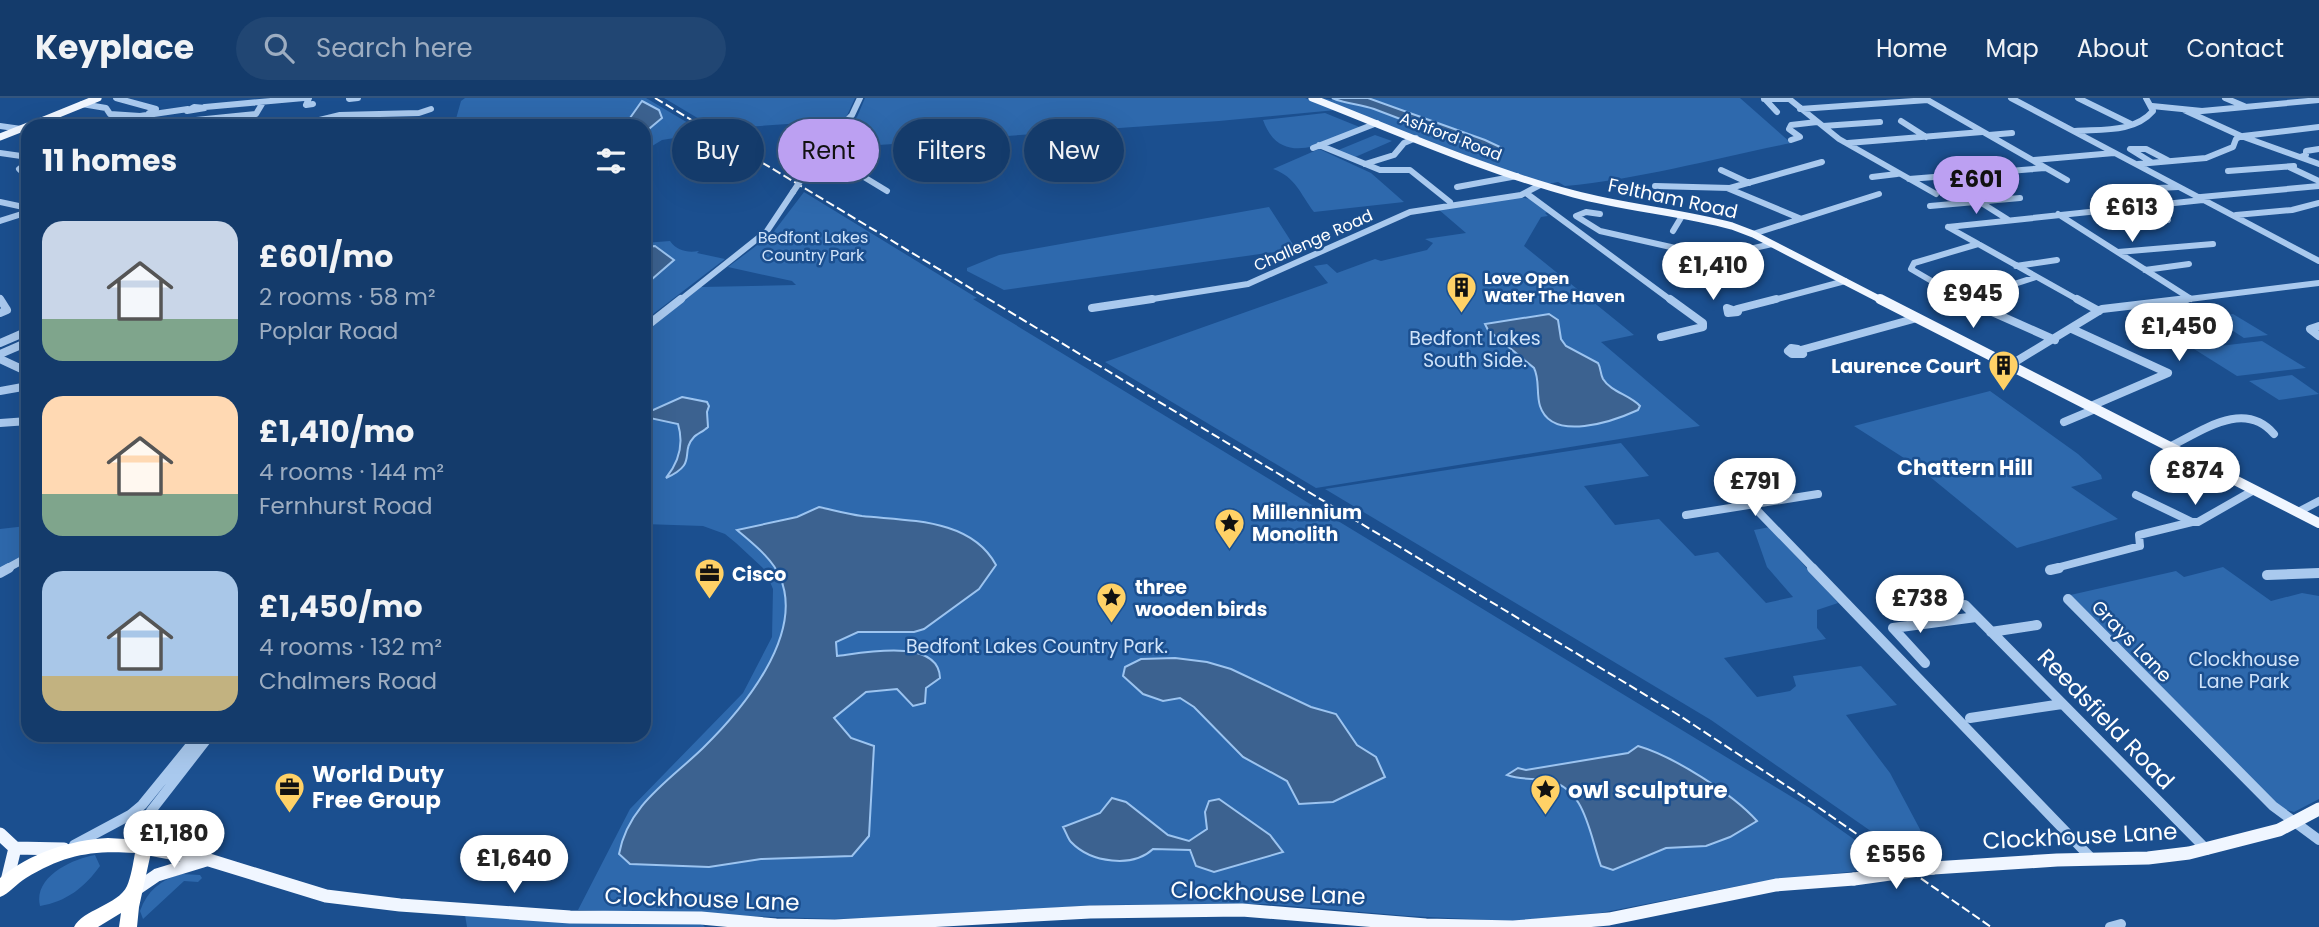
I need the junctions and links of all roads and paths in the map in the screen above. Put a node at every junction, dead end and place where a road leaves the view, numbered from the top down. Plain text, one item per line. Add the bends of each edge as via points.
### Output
1 (98, 98) edge
2 (116, 98) edge
3 (206, 98) edge
4 (251, 98) edge
5 (307, 98) edge
6 (860, 98) edge
7 (1312, 98) edge
8 (1878, 98) edge
9 (2011, 98) edge
10 (2078, 98) edge
11 (2147, 98) edge
12 (2225, 98) edge
13 (2277, 98) edge
14 (292, 99) edge
15 (349, 99) edge
16 (358, 99) edge
17 (1764, 99) edge
18 (1789, 99) edge
19 (1926, 99) edge
20 (128, 100) edge
21 (2319, 100) edge
22 (1886, 103) junction
23 (2288, 103) junction
24 (82, 104) junction
25 (262, 104) dead end
26 (313, 104) dead end
27 (240, 105) junction
28 (2152, 106) junction
29 (106, 107) junction
30 (2246, 107) junction
31 (193, 109) junction
32 (431, 109) dead end
33 (1800, 109) junction
34 (215, 110) dead end
35 (2184, 110) junction
36 (1777, 112) dead end
37 (372, 115) junction
38 (126, 116) junction
39 (150, 116) junction
40 (45, 119) edge
41 (114, 119) edge
42 (149, 119) edge
43 (188, 119) edge
44 (209, 119) joint
45 (313, 119) edge
46 (367, 119) edge
47 (849, 119) edge
48 (1901, 121) dead end
49 (1880, 122) dead end
50 (1377, 123) junction
51 (1820, 124) junction
52 (2131, 124) junction
53 (0, 126) edge
54 (21, 127) edge
55 (2319, 127) edge
56 (2305, 128) junction
57 (21, 129) edge
58 (2073, 131) junction
59 (1986, 133) junction
60 (2012, 133) dead end
61 (2319, 134) edge
62 (2241, 136) junction
63 (0, 137) edge
64 (1926, 137) junction
65 (1416, 138) junction
66 (1791, 139) dead end
67 (1848, 143) junction
68 (2319, 149) edge
69 (0, 153) edge
70 (2116, 153) junction
71 (2300, 157) junction
72 (21, 158) edge
73 (2033, 160) junction
74 (2169, 161) junction
75 (1822, 162) dead end
76 (2152, 163) junction
77 (1365, 164) junction
78 (2138, 164) junction
79 (2319, 164) edge
80 (1729, 167) dead end
81 (2046, 168) junction
82 (1721, 170) junction
83 (2231, 172) dead end
84 (1709, 173) dead end
85 (1897, 174) junction
86 (1517, 176) junction
87 (1872, 177) dead end
88 (1907, 179) junction
89 (2067, 180) dead end
90 (800, 182) edge
91 (872, 182) edge
92 (1749, 183) junction
93 (2319, 183) edge
94 (1540, 185) junction
95 (1655, 186) dead end
96 (1457, 187) dead end
97 (2180, 187) junction
98 (1727, 188) junction
99 (2138, 189) dead end
100 (887, 191) dead end
101 (1526, 193) junction
102 (1879, 194) dead end
103 (1936, 194) dead end
104 (2202, 198) junction
105 (2016, 200) dead end
106 (0, 202) edge
107 (1450, 202) dead end
108 (1980, 202) junction
109 (2319, 203) edge
110 (1930, 206) dead end
111 (2137, 206) junction
112 (21, 208) edge
113 (21, 213) edge
114 (1601, 214) dead end
115 (2058, 214) junction
116 (2234, 215) junction
117 (1682, 216) junction
118 (1799, 218) junction
119 (2007, 219) junction
120 (2168, 220) dead end
121 (0, 221) edge
122 (1673, 231) dead end
123 (1753, 234) junction
124 (1772, 244) junction
125 (1978, 244) junction
126 (2213, 244) dead end
127 (2118, 252) junction
128 (1713, 256) junction
129 (2318, 259) edge
130 (2057, 260) dead end
131 (2189, 264) dead end
132 (2016, 266) junction
133 (2145, 270) junction
134 (1679, 277) dead end
135 (2036, 277) junction
136 (1845, 281) junction
137 (2319, 283) edge
138 (0, 298) edge
139 (2191, 299) junction
140 (1965, 300) junction
141 (1092, 308) dead end
142 (1737, 309) dead end
143 (2099, 311) junction
144 (0, 313) edge
145 (1917, 318) junction
146 (651, 322) edge
147 (2319, 326) edge
148 (2072, 329) junction
149 (21, 334) edge
150 (2319, 336) edge
151 (1661, 337) dead end
152 (2055, 340) junction
153 (0, 343) edge
154 (21, 346) edge
155 (1801, 350) dead end
156 (0, 357) edge
157 (2010, 365) junction
158 (21, 368) edge
159 (21, 387) edge
160 (0, 391) edge
161 (2093, 408) junction
162 (21, 422) edge
163 (2064, 422) dead end
164 (0, 424) edge
165 (2274, 434) dead end
166 (2169, 446) junction
167 (2254, 490) junction
168 (1818, 494) dead end
169 (2136, 495) dead end
170 (2319, 500) edge
171 (1751, 504) junction
172 (2298, 512) junction
173 (1686, 515) dead end
174 (2192, 522) junction
175 (2319, 523) edge
176 (21, 561) edge
177 (2050, 570) dead end
178 (0, 573) edge
179 (2319, 573) edge
180 (2267, 575) dead end
181 (2068, 599) dead end
182 (1965, 606) dead end
183 (1976, 617) junction
184 (2037, 625) dead end
185 (1992, 632) junction
186 (1925, 663) dead end
187 (2062, 704) junction
188 (1970, 718) dead end
189 (193, 742) edge
190 (205, 742) edge
191 (2319, 809) edge
192 (2295, 821) junction
193 (0, 834) edge
194 (2319, 840) edge
195 (15, 848) junction
196 (143, 848) junction
197 (67, 849) junction
198 (2207, 849) junction
199 (209, 860) junction
200 (2094, 860) junction
201 (3, 885) edge
202 (135, 891) junction
203 (83, 927) edge
204 (128, 927) edge

1 - 24 main road
2 - 20 street
3 - 31 street
4 - 27 street
5 - 14 street
5 - 26 street via 306,105
6 - 47 street
7 - 50 main road, Ashford Road
8 - 22 street
9 - 58 street
10 - 52 street
11 - 28 street
12 - 30 street
13 - 23 street
14 - 27 street
15 - 16 street
17 - 18 street
17 - 36 street
18 - 33 street
19 - 22 street
19 - 59 street
20 - 29 street
20 - 39 street via 156,109
21 - 23 street
22 - 33 street
23 - 30 street
24 - 29 street
24 - 40 main road
25 - 44 street via 256,114
27 - 31 street
28 - 35 street
28 - 52 street via 2151,115
29 - 38 street via 110,114
30 - 35 street
31 - 39 street
31 - 43 street
32 - 37 street
33 - 51 street
34 - 44 street
35 - 62 street
37 - 45 street
37 - 46 street
38 - 39 street
38 - 41 street
39 - 42 street
48 - 64 street
49 - 51 street
50 - 65 main road, Ashford Road
50 - 77 street via 1316,147
51 - 66 street via 1791,125 1789,130 1800,136
51 - 67 street
52 - 58 street
53 - 54 street
55 - 56 street
56 - 61 street
56 - 62 street
57 - 63 main road
58 - 70 street
59 - 60 street
59 - 64 street
59 - 73 street
62 - 71 street
62 - 74 street via 2225,152
64 - 67 street
65 - 77 street via 1404,143 1396,154
65 - 86 main road, Ashford Road
67 - 85 street
68 - 71 street
69 - 72 street
70 - 73 street
70 - 78 street
71 - 79 street
73 - 81 street
74 - 76 street
74 - 76 street via 2146,149 2130,149
75 - 92 street
76 - 78 street
77 - 107 street via 1383,171 1409,168
78 - 97 street
80 - 82 street
81 - 88 street
81 - 89 street
82 - 84 street
82 - 92 street
83 - 93 street via 2291,167
85 - 87 street
85 - 88 street
86 - 94 main road, Ashford Road
86 - 96 street
88 - 103 street
90 - 146 street, bridge via 767,231
91 - 100 street
92 - 98 street
93 - 104 street
94 - 101 street, Challenge Road
94 - 117 main road, Feltham Road
95 - 98 street
97 - 99 street
97 - 104 street
98 - 118 street
101 - 141 street, Challenge Road via 1410,212 1248,284
101 - 151 street via 1703,323 1703,327
102 - 118 street
104 - 111 street
104 - 116 street
105 - 108 street
106 - 112 street
108 - 110 street
108 - 119 street
109 - 116 street
111 - 115 street
111 - 120 street
113 - 121 street
114 - 128 street via 1576,216 1641,246
115 - 119 street
115 - 127 street
116 - 129 street
117 - 122 street
117 - 123 main road, Feltham Road
118 - 123 street
119 - 125 street via 1948,225
123 - 124 main road, Feltham Road
124 - 128 street
124 - 136 main road, Feltham Road
125 - 132 street
125 - 140 street via 1910,266
126 - 127 street
127 - 133 street
128 - 134 street via 1721,270
130 - 132 street
131 - 133 street
132 - 135 street
133 - 139 street
135 - 140 street
135 - 143 street
136 - 142 street
136 - 145 main road, Feltham Road
137 - 139 street
138 - 144 street via 7,310
139 - 143 street
140 - 152 street
143 - 148 street
145 - 155 street
145 - 157 main road, Feltham Road
147 - 150 street via 2309,329
148 - 152 street
148 - 161 street via 2168,373
149 - 153 street
152 - 157 street
154 - 156 street
156 - 158 street
157 - 161 main road, Feltham Road
159 - 160 street
161 - 163 street
161 - 166 main road, Feltham Road
162 - 164 street
165 - 166 street via 2262,420 2240,415
166 - 167 main road, Feltham Road
167 - 172 main road, Feltham Road
167 - 174 street
168 - 171 street
169 - 174 street
170 - 172 street
171 - 173 street
171 - 200 street
172 - 175 main road, Feltham Road
174 - 177 street via 2139,535 2140,546
176 - 178 street
179 - 180 street
181 - 192 street, Grays Lane via 2243,777
182 - 183 street, Reedsfield Road
183 - 185 street, Reedsfield Road
183 - 186 street via 1893,628
184 - 185 street
185 - 187 street, Reedsfield Road
187 - 188 street
187 - 198 street, Reedsfield Road
189 - 197 street via 142,805
190 - 196 street via 151,811
191 - 192 main road, Clockhouse Lane
192 - 194 street, Grays Lane
192 - 198 main road, Clockhouse Lane via 2259,837
193 - 195 main road
195 - 197 main road
195 - 201 main road
196 - 197 highway via 103,845
196 - 199 main road, Clockhouse Lane
196 - 202 highway
197 - 201 highway
198 - 200 main road, Clockhouse Lane
199 - 200 main road, Clockhouse Lane, bridge via 326,896 570,917 835,926 1090,912 1242,910 1513,927 1609,919 1776,885 1933,868
199 - 202 main road via 157,875
202 - 203 highway
202 - 204 highway

